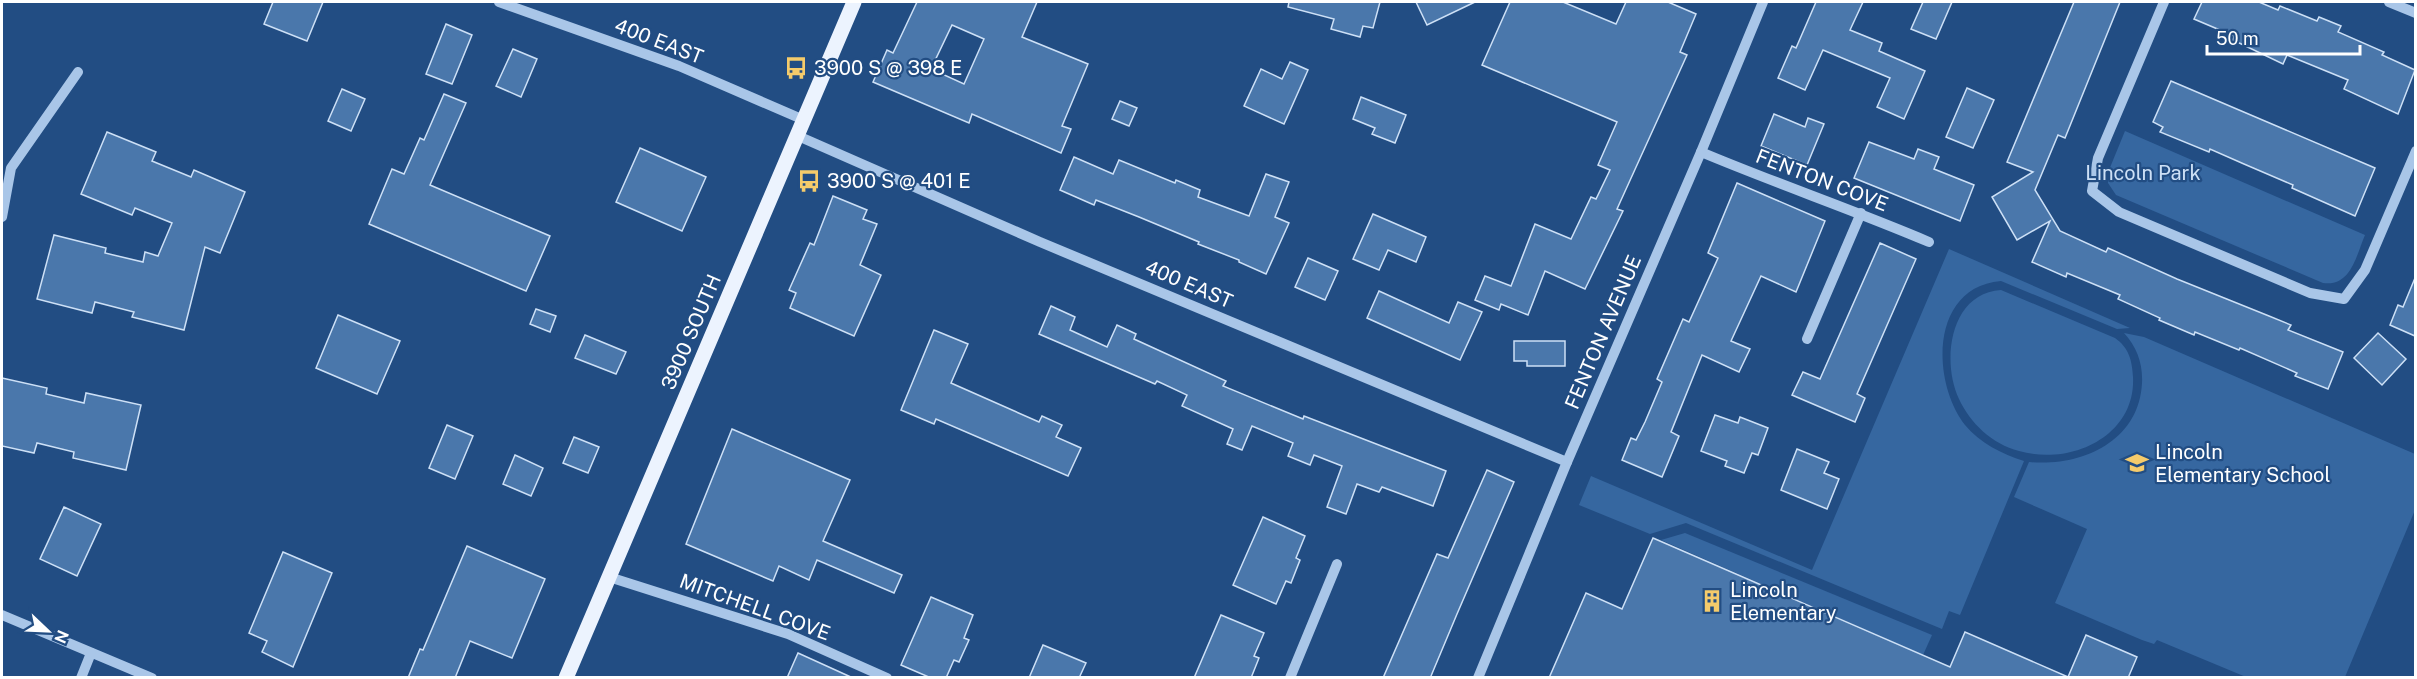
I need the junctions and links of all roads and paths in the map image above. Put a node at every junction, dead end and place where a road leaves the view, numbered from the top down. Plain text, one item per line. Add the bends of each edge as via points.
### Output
1 (499, 2) edge
2 (854, 2) edge
3 (1763, 2) edge
4 (2164, 2) edge
5 (2389, 2) edge
6 (2415, 13) edge
7 (78, 72) dead end
8 (804, 120) junction
9 (798, 136) junction
10 (2415, 151) edge
11 (1701, 152) junction
12 (1861, 213) junction
13 (2, 217) edge
14 (1929, 242) dead end
15 (1807, 339) dead end
16 (1567, 462) junction
17 (1337, 564) dead end
18 (609, 577) junction
19 (2, 615) edge
20 (91, 653) junction
21 (81, 678) edge
22 (152, 678) edge
23 (566, 678) edge
24 (886, 678) edge
25 (1290, 678) edge
26 (1478, 678) edge

1 - 8 street, 400 EAST via 679,66
2 - 8 main road, 3900 SOUTH
3 - 11 street, FENTON AVENUE
4 - 10 street via 2098,158 2092,191 2119,212 2310,293 2344,299 2365,270
5 - 6 street
7 - 13 street via 11,168
8 - 9 main road, 3900 SOUTH
9 - 16 street, 400 EAST via 1040,242
9 - 18 main road, 3900 SOUTH
11 - 12 street, FENTON COVE
11 - 16 street, FENTON AVENUE
12 - 14 street, FENTON COVE
12 - 15 street
16 - 26 street, FENTON AVENUE
17 - 25 street
18 - 23 main road, 3900 SOUTH
18 - 24 street, MITCHELL COVE via 788,634
19 - 20 street
20 - 21 street
20 - 22 street

